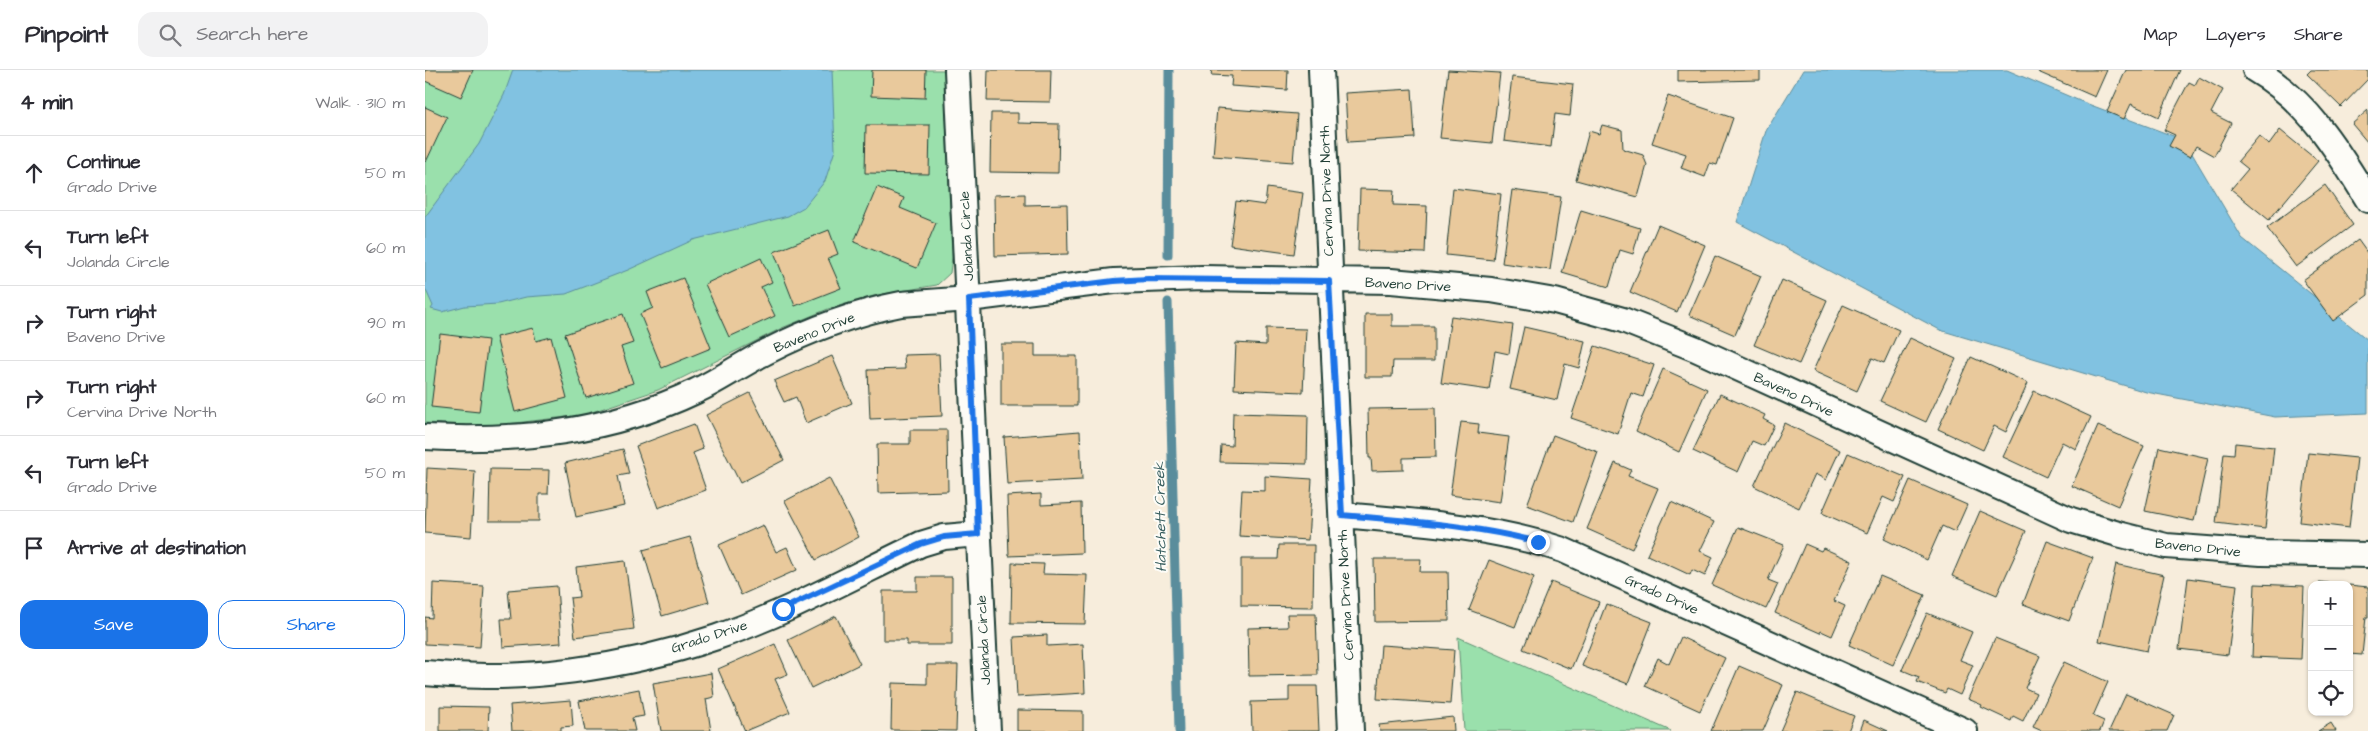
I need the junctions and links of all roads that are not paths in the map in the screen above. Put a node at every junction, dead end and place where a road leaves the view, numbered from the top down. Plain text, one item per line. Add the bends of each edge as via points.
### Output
1 (957, 70) edge
2 (1321, 70) edge
3 (2255, 70) edge
4 (2368, 200) edge
5 (1329, 281) junction
6 (969, 299) junction
7 (425, 437) edge
8 (1342, 515) junction
9 (978, 534) junction
10 (2368, 555) edge
11 (425, 673) edge
12 (988, 731) edge
13 (1351, 731) edge
14 (1965, 731) edge

1 - 6 street, Jolanda Circle
2 - 5 street, Cervina Drive North
3 - 4 street via 2293,97 2315,120
5 - 6 street, Baveno Drive via 1148,279 1089,283
5 - 8 street, Cervina Drive North
5 - 10 street, Baveno Drive via 1491,290 1555,301 1623,320 1695,349 2071,520 2118,534 2166,546 2213,550
6 - 7 street, Baveno Drive via 901,304 836,321 766,352 697,391 657,408 595,426 523,437
6 - 9 street, Jolanda Circle
8 - 13 street, Cervina Drive North
8 - 14 street, Grado Drive via 1464,527 1512,535 1563,550
9 - 11 street, Grado Drive via 944,537 921,544 783,609 717,636 629,660 539,674
9 - 12 street, Jolanda Circle

